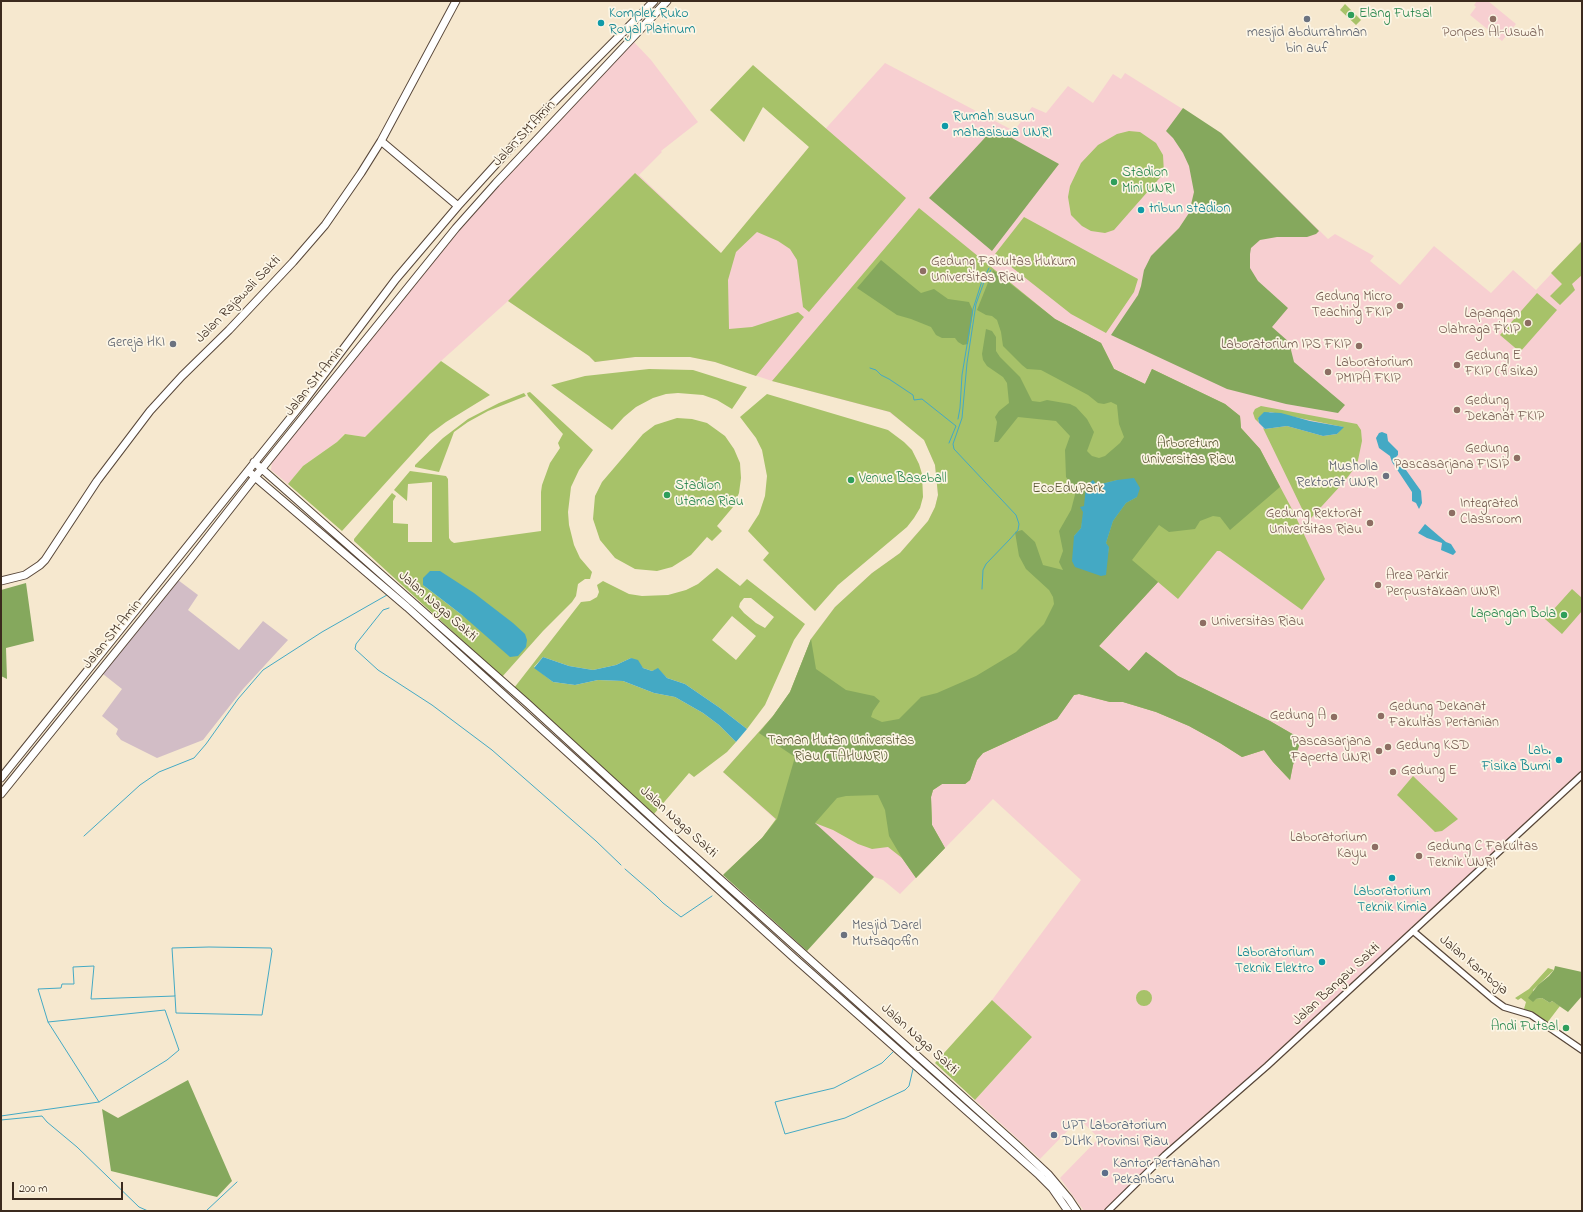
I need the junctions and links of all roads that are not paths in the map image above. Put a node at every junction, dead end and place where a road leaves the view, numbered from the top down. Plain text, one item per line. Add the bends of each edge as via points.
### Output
1 (456, 1) edge
2 (654, 1) edge
3 (667, 1) edge
4 (381, 141) junction
5 (458, 206) junction
6 (396, 279) junction
7 (407, 287) junction
8 (254, 462) junction
9 (248, 470) junction
10 (262, 470) junction
11 (255, 477) junction
12 (218, 508) junction
13 (226, 514) junction
14 (1, 581) edge
15 (1582, 776) edge
16 (1, 778) edge
17 (1, 794) edge
18 (1413, 931) junction
19 (1582, 1050) edge
20 (1068, 1211) edge
21 (1077, 1211) edge
22 (1108, 1211) edge

1 - 4 main road, Jalan Rajawali Sakti
2 - 5 main road, Jalan SM Amin via 538,118
3 - 7 main road, Jalan SM Amin via 496,183
4 - 5 main road
4 - 14 main road, Jalan Rajawali Sakti via 325,225 294,262 182,376 133,432 45,560 25,575
5 - 6 main road, Jalan SM Amin
6 - 7 main road
6 - 8 main road, Jalan SM Amin
7 - 10 main road, Jalan SM Amin
8 - 9 main road, Jalan SM Amin
8 - 10 main road, Jalan Naga Sakti
9 - 11 main road, Jalan Naga Sakti
9 - 12 main road, Jalan SM Amin
10 - 11 main road, Jalan SM Amin
10 - 21 main road, Jalan Naga Sakti via 522,698 1018,1146 1048,1174
11 - 13 main road, Jalan SM Amin
11 - 20 main road, Jalan Naga Sakti via 407,607 793,957 1039,1175
12 - 13 main road
12 - 16 main road, Jalan SM Amin
13 - 17 main road, Jalan SM Amin
15 - 18 street, Jalan Bangau Sakti
18 - 19 street, Jalan Kamboja via 1492,999 1504,1007 1531,1015
18 - 22 street, Jalan Bangau Sakti via 1267,1066 1165,1155

